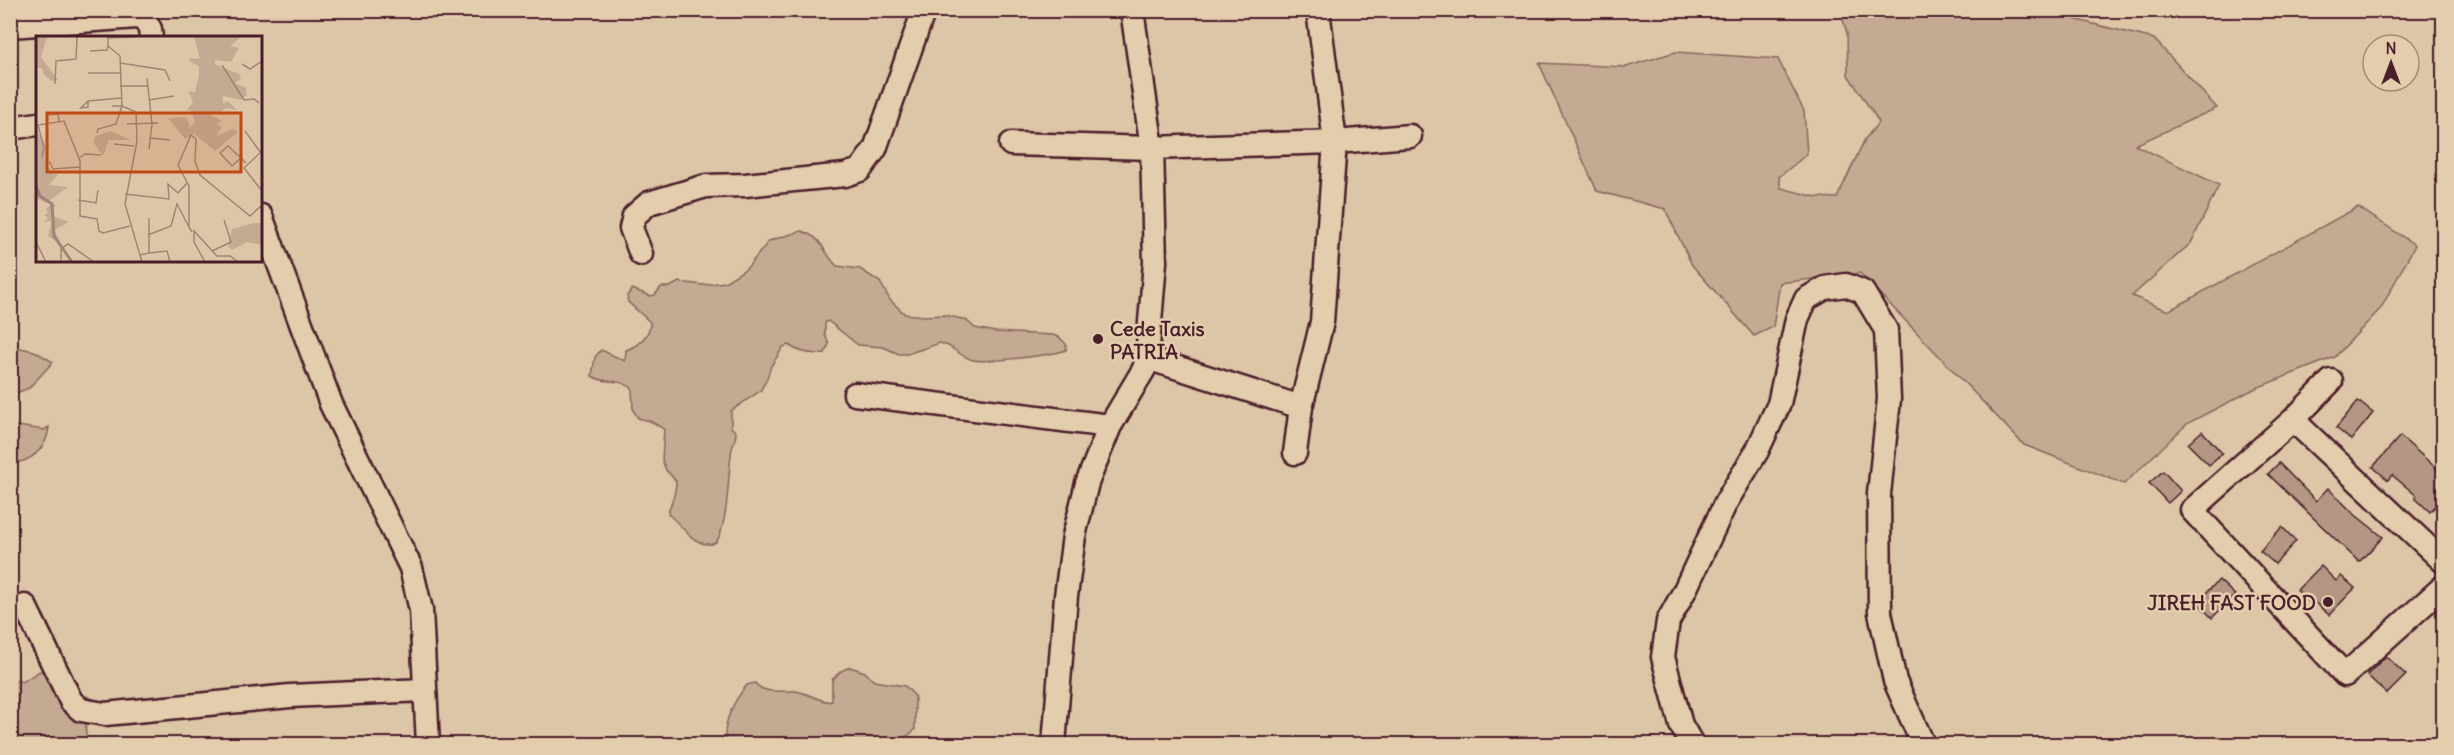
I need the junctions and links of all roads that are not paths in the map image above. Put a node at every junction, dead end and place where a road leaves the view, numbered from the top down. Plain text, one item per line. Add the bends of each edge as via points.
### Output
1 (924, 10) edge
2 (1132, 10) edge
3 (1317, 10) edge
4 (10, 26) edge
5 (151, 36) edge
6 (36, 124) edge
7 (10, 128) edge
8 (1410, 136) dead end
9 (1335, 142) junction
10 (1011, 144) dead end
11 (1152, 148) junction
12 (262, 219) edge
13 (641, 254) dead end
14 (1147, 358) junction
15 (2331, 381) dead end
16 (855, 394) dead end
17 (1301, 406) junction
18 (2293, 420) junction
19 (1110, 426) junction
20 (1295, 453) dead end
21 (2444, 562) edge
22 (2444, 586) edge
23 (26, 606) dead end
24 (424, 690) junction
25 (428, 744) edge
26 (1054, 744) edge
27 (1692, 744) edge
28 (1923, 744) edge

1 - 13 street via 875,149 860,170 845,175 706,186 649,203 634,216 631,228
2 - 11 street
3 - 9 street
4 - 5 street via 137,17 145,20
6 - 7 street
8 - 9 street
9 - 11 street
9 - 17 street via 1322,322
10 - 11 street
11 - 14 street via 1155,262
12 - 24 street via 331,404 411,568 421,610
14 - 17 street
14 - 19 street
15 - 18 street
16 - 19 street
17 - 20 street
18 - 21 street
18 - 22 street via 2192,510 2345,675
19 - 26 street via 1087,483 1074,536
23 - 24 street via 71,701 81,710 105,714 290,696
24 - 25 street
27 - 28 street via 1682,725 1663,657 1668,621 1779,404 1797,319 1806,299 1825,288 1846,285 1863,292 1886,330 1889,399 1879,494 1880,613 1895,681

